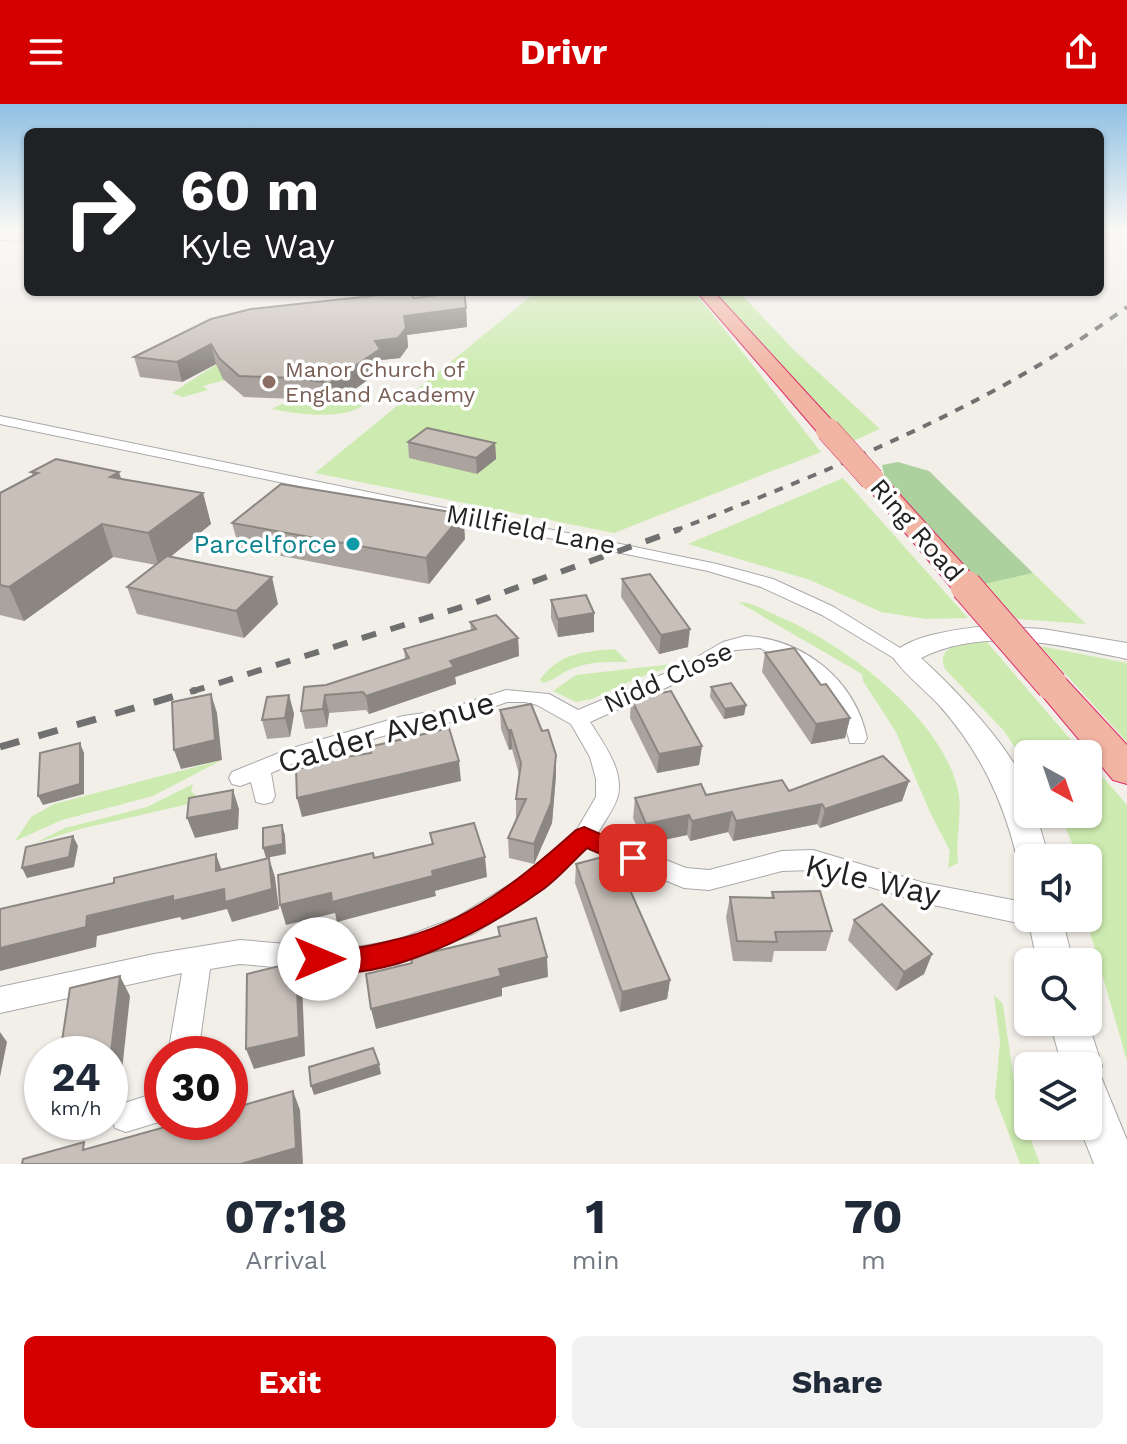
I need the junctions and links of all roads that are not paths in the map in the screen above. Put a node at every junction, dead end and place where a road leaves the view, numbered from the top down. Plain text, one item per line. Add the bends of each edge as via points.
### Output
1 (709, 296) edge
2 (0, 420) edge
3 (1127, 651) edge
4 (904, 656) junction
5 (578, 719) junction
6 (857, 738) dead end
7 (1127, 770) edge
8 (264, 796) dead end
9 (584, 837) junction
10 (1029, 844) edge
11 (1014, 911) edge
12 (198, 959) junction
13 (0, 1000) edge
14 (186, 1036) edge
15 (1102, 1126) edge
16 (1116, 1164) edge

1 - 7 highway, Ring Road, bridge
2 - 4 street, Millfield Lane via 711,567 792,594
3 - 4 street via 1038,636 967,635 932,641
4 - 10 street, Millfield Lane via 987,744 1019,807
5 - 6 street, Nidd Close via 745,642 802,659 833,684 852,714
5 - 8 street, Calder Avenue via 542,699 506,696 296,754 250,774
5 - 9 street, Calder Avenue via 601,757 607,779 607,797
9 - 11 street, Kyle Way via 684,878 709,880 782,861 813,860 924,893
9 - 12 street, Calder Avenue via 536,881 466,925 398,952 346,961 240,952
12 - 13 street, Calder Avenue
12 - 14 street
15 - 16 street

